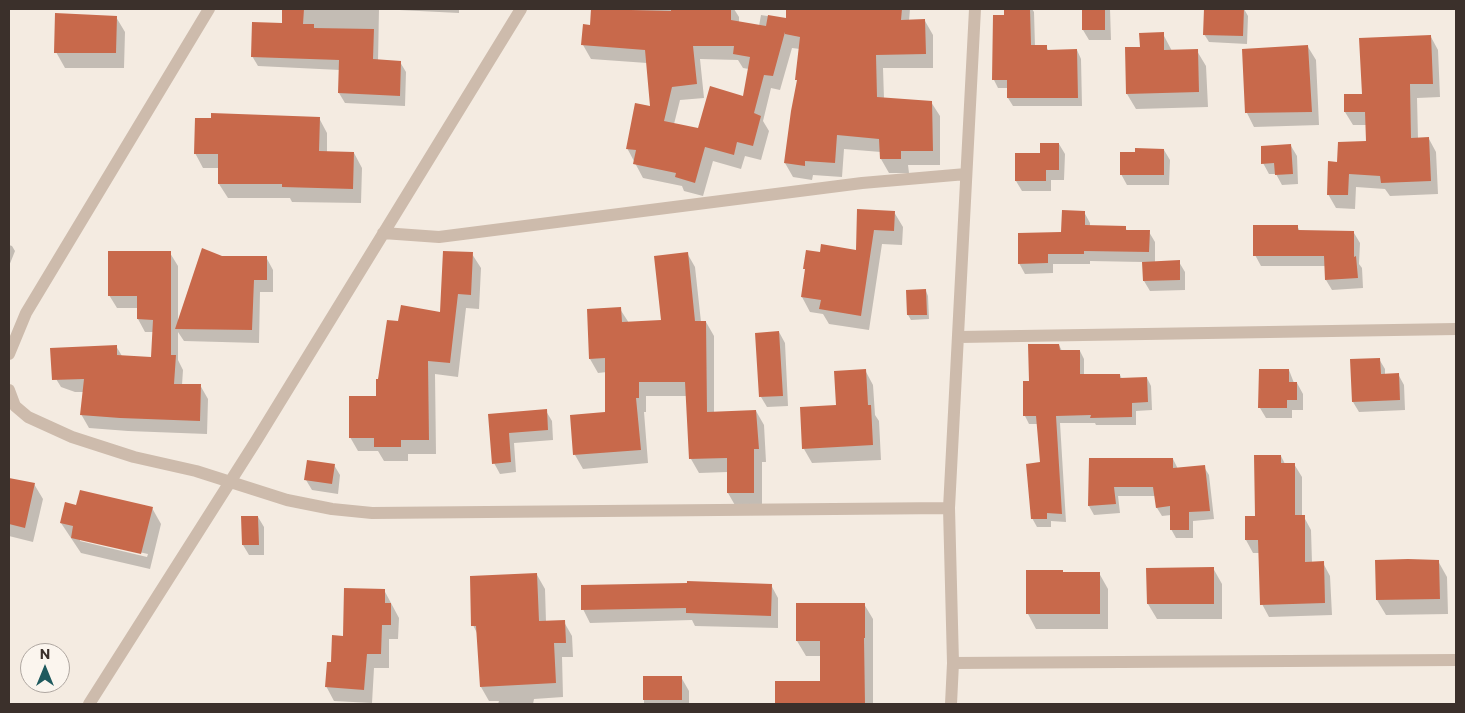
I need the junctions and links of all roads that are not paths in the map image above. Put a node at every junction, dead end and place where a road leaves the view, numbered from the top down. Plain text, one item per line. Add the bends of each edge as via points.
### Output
1 (209, 9) edge
2 (521, 9) edge
3 (975, 9) edge
4 (966, 174) junction
5 (383, 233) junction
6 (1456, 329) edge
7 (959, 337) junction
8 (9, 354) edge
9 (9, 390) edge
10 (230, 482) junction
11 (949, 508) junction
12 (1456, 660) edge
13 (953, 663) junction
14 (89, 704) edge
15 (951, 704) edge

1 - 8 street via 26,313
2 - 5 street
3 - 4 street
4 - 5 street via 862,183 439,237
4 - 7 street
5 - 10 street
6 - 7 street
7 - 11 street
9 - 10 street via 15,406 28,417 72,437
10 - 11 street via 287,500 372,513
10 - 14 street
11 - 13 street
12 - 13 street
13 - 15 street

